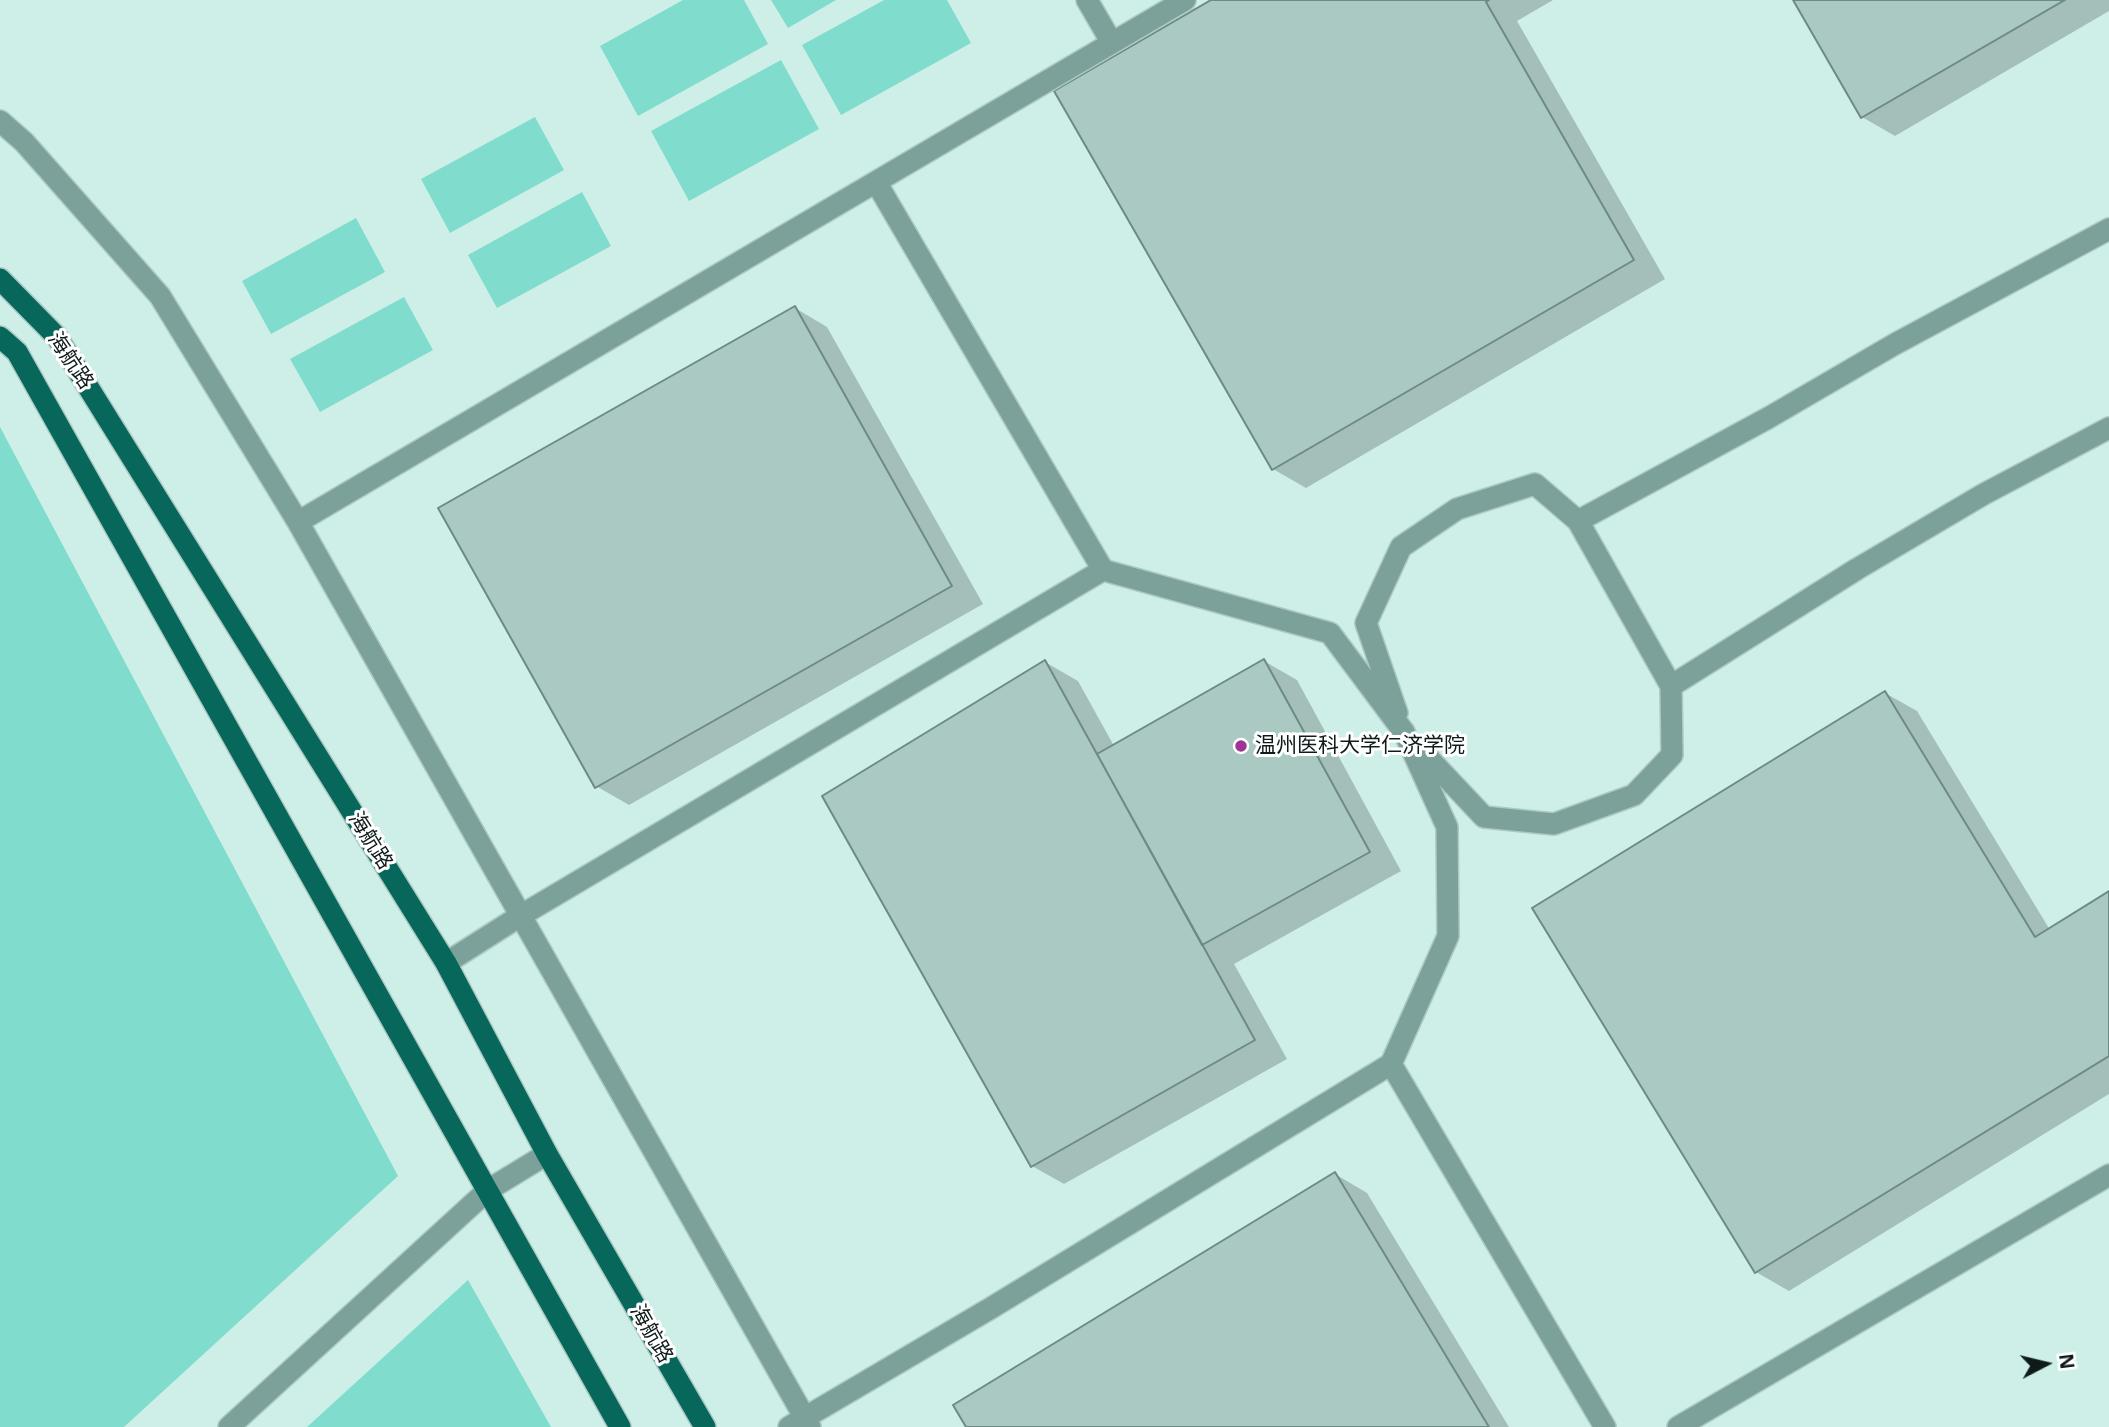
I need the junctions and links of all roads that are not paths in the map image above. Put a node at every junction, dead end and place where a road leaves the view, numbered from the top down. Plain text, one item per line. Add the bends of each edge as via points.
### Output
1 (1087, 0) edge
2 (1185, 0) edge
3 (1112, 43) junction
4 (0, 121) edge
5 (876, 182) junction
6 (2109, 229) edge
7 (0, 279) edge
8 (0, 337) edge
9 (2109, 428) edge
10 (1578, 521) junction
11 (298, 522) junction
12 (1103, 570) junction
13 (1671, 686) junction
14 (1404, 732) junction
15 (520, 916) junction
16 (446, 963) junction
17 (1391, 1064) junction
18 (547, 1154) junction
19 (2109, 1175) edge
20 (488, 1190) junction
21 (801, 1424) edge
22 (229, 1427) edge
23 (620, 1427) edge
24 (705, 1427) edge
25 (1605, 1427) edge
26 (1678, 1427) edge

1 - 3 street
2 - 3 street
3 - 5 street
4 - 11 street via 24,142 160,296
5 - 11 street
5 - 12 street
6 - 10 street
7 - 16 main road, 海航路 via 57,337
8 - 20 main road, 海航路 via 17,352
9 - 13 street via 1984,494
10 - 13 street
10 - 14 street via 1535,484 1457,509 1401,547 1366,623
11 - 15 street
12 - 14 street via 1330,633
12 - 15 street
13 - 14 street via 1672,755 1634,795 1554,824 1484,817
14 - 17 street via 1447,827 1448,936
15 - 16 street
15 - 21 street
16 - 18 main road, 海航路
17 - 21 street
17 - 25 street
18 - 20 street
18 - 24 main road, 海航路
19 - 26 street
20 - 22 street
20 - 23 main road, 海航路

